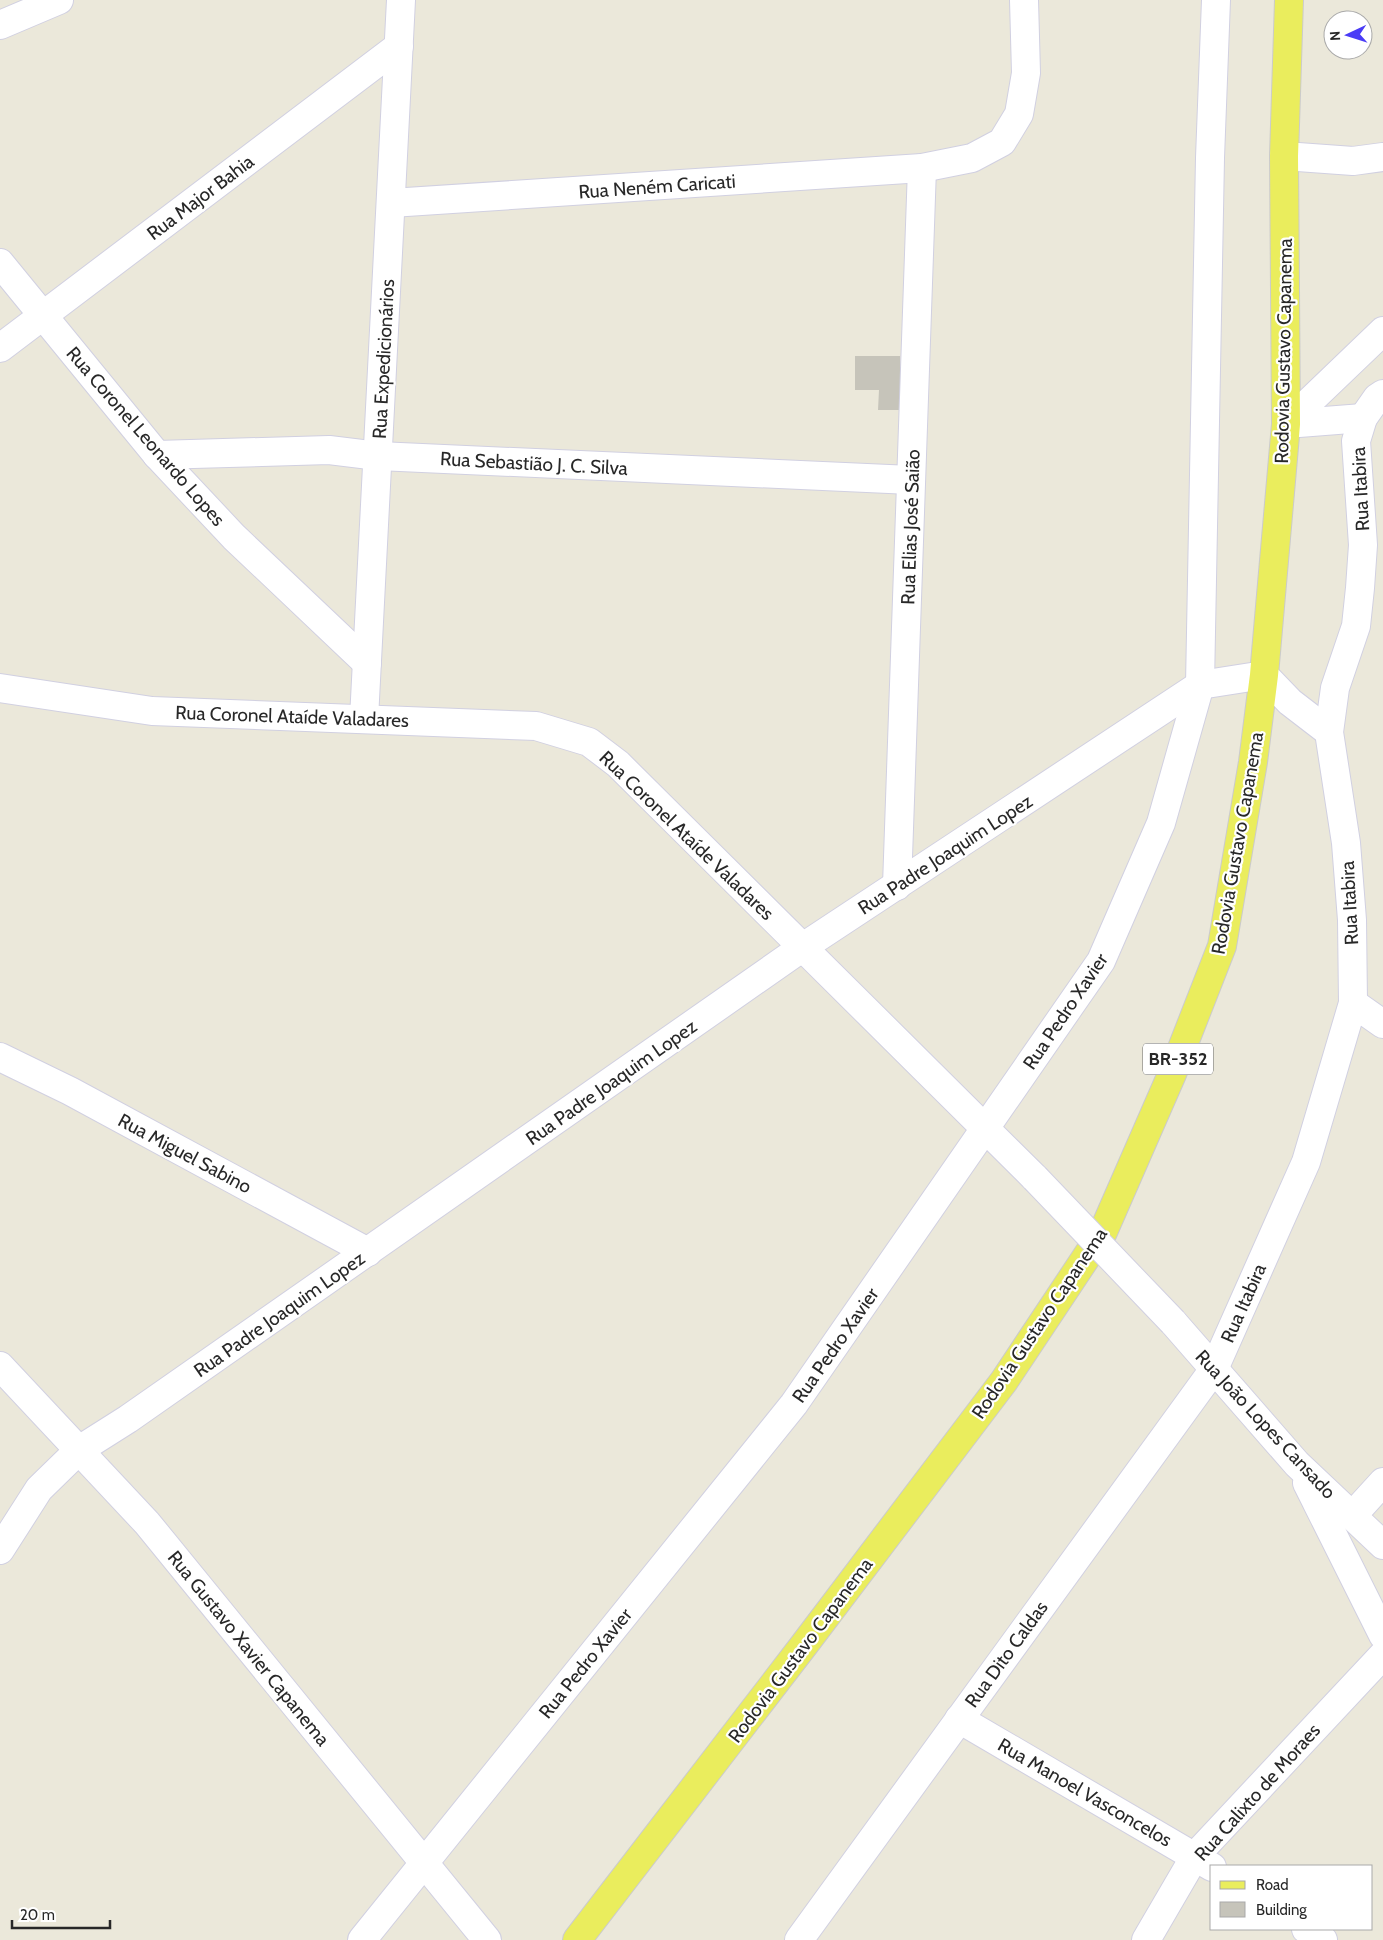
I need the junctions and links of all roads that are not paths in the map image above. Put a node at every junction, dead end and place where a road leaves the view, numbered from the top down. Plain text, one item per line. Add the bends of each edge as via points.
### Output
1 (59, 0) edge
2 (402, 0) edge
3 (1024, 0) edge
4 (1216, 0) edge
5 (1289, 0) edge
6 (0, 25) edge
7 (399, 46) junction
8 (1284, 156) junction
9 (1383, 157) edge
10 (922, 168) junction
11 (391, 204) junction
12 (0, 263) edge
13 (43, 316) junction
14 (1383, 331) edge
15 (0, 348) edge
16 (1383, 394) edge
17 (1363, 418) junction
18 (1286, 424) junction
19 (157, 455) junction
20 (378, 456) junction
21 (911, 480) junction
22 (367, 663) junction
23 (1264, 675) junction
24 (1200, 685) junction
25 (0, 688) edge
26 (364, 719) junction
27 (1329, 732) junction
28 (897, 886) junction
29 (803, 947) junction
30 (1352, 1003) junction
31 (1383, 1024) edge
32 (0, 1056) edge
33 (985, 1128) junction
34 (1035, 1178) joint
35 (368, 1252) junction
36 (0, 1366) edge
37 (1214, 1369) junction
38 (79, 1450) junction
39 (1297, 1464) junction
40 (1383, 1482) edge
41 (1352, 1516) junction
42 (1383, 1546) edge
43 (0, 1550) edge
44 (1383, 1635) edge
45 (1383, 1655) edge
46 (958, 1719) junction
47 (1204, 1862) edge
48 (424, 1863) junction
49 (1308, 1930) edge
50 (362, 1940) edge
51 (487, 1940) edge
52 (577, 1940) edge
53 (799, 1940) edge
54 (1146, 1940) edge
55 (1324, 1940) edge

1 - 6 street
2 - 7 street, Rua Expedicionários
3 - 10 street, Rua Neném Caricati via 1026,73 1020,114 1002,142 972,158
4 - 24 street, Rua Pedro Xavier
5 - 8 main road, Rodovia Gustavo Capanema / BR-352
7 - 11 street, Rua Expedicionários
7 - 13 street, Rua Major Bahia
8 - 9 street via 1353,161
8 - 18 main road, Rodovia Gustavo Capanema / BR-352
10 - 11 street, Rua Neném Caricati
10 - 21 street, Rua Elias José Saião
11 - 20 street, Rua Expedicionários
12 - 13 street, Rua Coronel Leonardo Lopes
13 - 15 street, Rua Major Bahia
13 - 19 street, Rua Coronel Leonardo Lopes
14 - 18 street
16 - 17 street, Rua Itabira
17 - 18 street
17 - 27 street, Rua Itabira via 1356,440 1363,545 1356,626 1335,688
18 - 23 main road, Rodovia Gustavo Capanema / BR-352
19 - 20 street, Rua Sebastião J. C. Silva via 329,450
19 - 22 street, Rua Coronel Leonardo Lopes via 234,537
20 - 21 street, Rua Sebastião J. C. Silva
20 - 22 street, Rua Expedicionários
21 - 28 street, Rua Elias José Saião
22 - 26 street, Rua Expedicionários
23 - 24 street, Rua Padre Joaquim Lopez
23 - 27 street via 1290,702
23 - 52 main road, Rodovia Gustavo Capanema / BR-352 via 1222,946 1172,1074 1103,1232 1004,1382
24 - 28 street, Rua Padre Joaquim Lopez
24 - 33 street, Rua Pedro Xavier via 1161,823 1101,961
25 - 26 street, Rua Coronel Ataíde Valadares via 152,711
26 - 29 street, Rua Coronel Ataíde Valadares via 536,726 589,742 618,764
27 - 30 street, Rua Itabira via 1346,843 1352,920
28 - 29 street, Rua Padre Joaquim Lopez
29 - 33 street, Rua Coronel Ataíde Valadares
29 - 35 street, Rua Padre Joaquim Lopez
30 - 31 street
30 - 37 street, Rua Itabira via 1306,1162
32 - 35 street, Rua Miguel Sabino
33 - 34 street, Rua Coronel Ataíde Valadares
33 - 48 street, Rua Pedro Xavier via 794,1404
34 - 37 street, Rua João Lopes Cansado, bridge
35 - 38 street, Rua Padre Joaquim Lopez
36 - 38 street, Rua Gustavo Xavier Capanema
37 - 39 street, Rua João Lopes Cansado
37 - 46 street, Rua Dito Caldas
38 - 43 street, Rua Padre Joaquim Lopez via 39,1489
38 - 48 street, Rua Gustavo Xavier Capanema via 147,1523
39 - 41 street, Rua João Lopes Cansado
39 - 44 street
40 - 41 street
41 - 42 street, Rua João Lopes Cansado
45 - 47 street, Rua Calixto de Moraes
46 - 47 street, Rua Manoel Vasconcelos
46 - 53 street, Rua Dito Caldas
47 - 54 street, Rua Calixto de Moraes
48 - 50 street, Rua Pedro Xavier
48 - 51 street, Rua Gustavo Xavier Capanema
49 - 55 street

